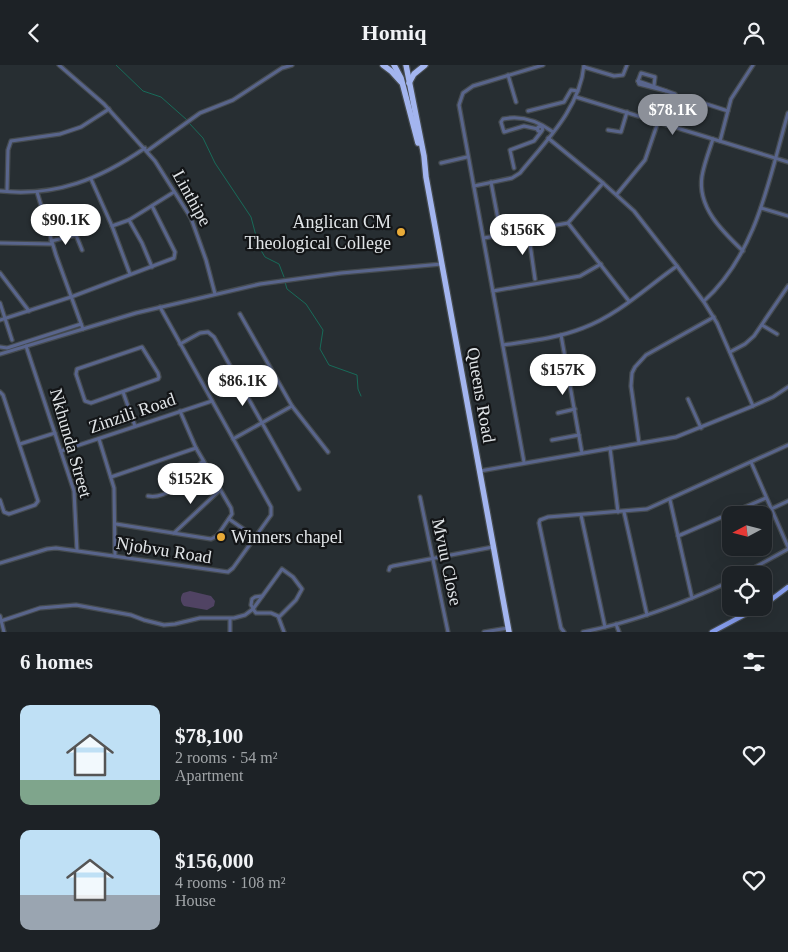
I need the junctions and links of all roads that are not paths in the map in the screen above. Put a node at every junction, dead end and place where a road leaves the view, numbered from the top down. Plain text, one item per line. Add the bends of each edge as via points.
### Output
1 (59, 65) edge
2 (292, 65) edge
3 (383, 65) edge
4 (395, 65) edge
5 (402, 65) edge
6 (406, 65) edge
7 (426, 65) edge
8 (543, 65) edge
9 (627, 65) edge
10 (753, 65) edge
11 (584, 66) edge
12 (508, 75) junction
13 (638, 81) junction
14 (406, 85) junction
15 (654, 85) junction
16 (578, 91) junction
17 (670, 91) junction
18 (576, 97) junction
19 (694, 100) dead end
20 (516, 102) dead end
21 (109, 109) junction
22 (528, 111) dead end
23 (728, 111) junction
24 (627, 113) junction
25 (788, 115) edge
26 (658, 122) junction
27 (666, 125) junction
28 (541, 129) junction
29 (608, 130) dead end
30 (553, 132) junction
31 (548, 138) junction
32 (713, 139) junction
33 (720, 141) junction
34 (146, 149) junction
35 (468, 157) junction
36 (776, 158) junction
37 (788, 161) edge
38 (441, 163) dead end
39 (1, 164) edge
40 (7, 166) junction
41 (514, 168) dead end
42 (91, 179) junction
43 (491, 182) junction
44 (603, 183) junction
45 (474, 186) junction
46 (0, 191) edge
47 (7, 191) junction
48 (37, 192) junction
49 (174, 192) junction
50 (617, 195) junction
51 (152, 206) junction
52 (761, 208) junction
53 (788, 216) edge
54 (129, 220) junction
55 (568, 223) junction
56 (112, 226) junction
57 (528, 230) junction
58 (501, 235) junction
59 (484, 238) junction
60 (51, 242) junction
61 (0, 243) edge
62 (82, 250) dead end
63 (743, 251) junction
64 (442, 264) junction
65 (601, 264) junction
66 (677, 266) junction
67 (152, 267) junction
68 (0, 273) edge
69 (130, 274) junction
70 (535, 279) dead end
71 (788, 286) edge
72 (493, 291) junction
73 (216, 294) junction
74 (71, 297) junction
75 (629, 301) junction
76 (704, 301) junction
77 (0, 303) edge
78 (160, 307) junction
79 (29, 311) junction
80 (240, 314) dead end
81 (714, 317) junction
82 (5, 318) junction
83 (0, 320) edge
84 (82, 324) junction
85 (762, 325) junction
86 (83, 329) junction
87 (777, 334) dead end
88 (561, 335) junction
89 (12, 340) dead end
90 (180, 344) junction
91 (503, 345) junction
92 (26, 346) junction
93 (0, 347) edge
94 (730, 352) junction
95 (0, 354) edge
96 (788, 387) edge
97 (0, 392) edge
98 (123, 392) junction
99 (688, 399) dead end
100 (212, 401) junction
101 (292, 406) junction
102 (753, 406) junction
103 (575, 409) junction
104 (180, 411) junction
105 (558, 413) dead end
106 (262, 423) junction
107 (135, 426) junction
108 (701, 428) junction
109 (55, 433) junction
110 (579, 435) junction
111 (99, 439) junction
112 (233, 439) junction
113 (552, 440) dead end
114 (639, 443) junction
115 (20, 444) junction
116 (788, 445) edge
117 (196, 448) junction
118 (610, 448) junction
119 (61, 451) junction
120 (328, 452) dead end
121 (582, 453) junction
122 (203, 461) junction
123 (524, 462) junction
124 (751, 462) junction
125 (480, 471) junction
126 (111, 477) junction
127 (298, 489) dead end
128 (220, 490) junction
129 (148, 496) dead end
130 (420, 497) dead end
131 (766, 497) junction
132 (0, 500) edge
133 (670, 500) junction
134 (788, 501) edge
135 (770, 506) edge
136 (772, 509) edge
137 (772, 511) edge
138 (618, 512) junction
139 (624, 512) junction
140 (580, 515) junction
141 (229, 519) junction
142 (116, 524) junction
143 (174, 533) junction
144 (678, 536) junction
145 (255, 537) junction
146 (493, 547) junction
147 (788, 548) edge
148 (77, 551) junction
149 (115, 556) junction
150 (432, 557) junction
151 (0, 563) edge
152 (757, 566) edge
153 (389, 570) dead end
154 (722, 585) edge
155 (788, 587) edge
156 (262, 597) junction
157 (692, 598) junction
158 (772, 599) edge
159 (253, 609) junction
160 (647, 615) junction
161 (0, 616) edge
162 (742, 616) edge
163 (279, 617) junction
164 (230, 619) junction
165 (1, 621) junction
166 (616, 624) junction
167 (164, 625) junction
168 (605, 627) junction
169 (508, 630) edge
170 (4, 632) edge
171 (162, 632) edge
172 (230, 632) edge
173 (284, 632) edge
174 (448, 632) edge
175 (484, 632) edge
176 (564, 632) edge
177 (583, 632) edge
178 (619, 632) edge
179 (712, 632) edge

1 - 21 street, Linthipe
2 - 34 street via 282,68 233,100 200,113
3 - 14 highway
4 - 5 highway
4 - 14 highway
6 - 14 highway
7 - 14 highway
8 - 12 street
9 - 11 street via 623,75 616,76
10 - 23 street via 731,99
11 - 16 street
12 - 20 street
12 - 35 street via 472,86 461,97 459,108
13 - 15 street
13 - 15 street via 641,73 656,78
13 - 17 street via 639,84
14 - 64 highway, Queens Road via 421,134
15 - 17 street
16 - 18 street
16 - 22 street via 571,90 564,102
17 - 27 street via 676,96
18 - 24 street
18 - 30 street
19 - 23 street
21 - 34 street, Linthipe
21 - 40 street via 81,127 60,134 11,141
23 - 33 street
24 - 26 street
24 - 29 street via 620,132
25 - 36 street
26 - 27 street
26 - 50 street via 645,160
27 - 32 street
28 - 28 street via 535,121 515,117 500,122 504,132 522,127
28 - 30 street
28 - 41 street via 534,141 511,150
30 - 31 street
31 - 43 street via 518,175
31 - 44 street
32 - 33 street
32 - 63 street via 701,189 707,209
33 - 36 street
34 - 42 street
34 - 49 street, Linthipe
35 - 38 street
35 - 45 street
36 - 37 street
36 - 52 street
39 - 40 street
40 - 47 street
42 - 48 street
42 - 56 street
43 - 45 street
43 - 58 street
44 - 50 street
44 - 55 street
45 - 59 street
46 - 47 street
47 - 48 street
48 - 60 street
49 - 51 street
49 - 73 street, Linthipe via 191,218
50 - 66 street
51 - 54 street
51 - 67 street via 176,254 174,259
52 - 53 street
52 - 63 street
54 - 56 street
54 - 67 street
55 - 57 street
55 - 65 street
56 - 69 street
57 - 58 street
57 - 70 street
58 - 59 street
59 - 72 street
60 - 61 street
60 - 62 street via 76,235
60 - 74 street
63 - 76 street
64 - 73 street via 289,279
64 - 125 highway, Queens Road
65 - 72 street via 580,276
65 - 75 street
66 - 75 street
66 - 76 street
67 - 69 street
68 - 79 street
69 - 74 street
71 - 85 street
72 - 91 street
73 - 78 street
74 - 79 street
74 - 84 street
75 - 88 street via 597,322
76 - 81 street
77 - 82 street
78 - 86 street
78 - 90 street, Njobvu Road
79 - 82 street
80 - 101 street
81 - 94 street
81 - 114 street via 646,355 635,367 631,386
82 - 83 street
82 - 89 street
84 - 86 street
84 - 93 street via 7,348
85 - 87 street
85 - 94 street via 748,343
86 - 92 street
88 - 91 street
88 - 103 street
90 - 100 street, Njobvu Road
90 - 106 street via 202,333 212,335
91 - 123 street
92 - 95 street
92 - 109 street, Nkhunda Street
94 - 102 street
96 - 102 street
97 - 115 street
98 - 98 street via 159,378 142,347 76,370 86,402
98 - 107 street
99 - 108 street
100 - 104 street, Zinzili Road
100 - 112 street, Njobvu Road
101 - 106 street
101 - 120 street
102 - 108 street
103 - 105 street
103 - 110 street
104 - 107 street, Zinzili Road
104 - 117 street
106 - 112 street
106 - 127 street
107 - 111 street, Zinzili Road
108 - 114 street via 676,437
109 - 115 street
109 - 119 street, Nkhunda Street
110 - 113 street
110 - 121 street
111 - 119 street, Zinzili Road
111 - 126 street
112 - 145 street, Njobvu Road via 272,510
114 - 118 street
115 - 132 street via 38,502 8,514
116 - 124 street
117 - 122 street
117 - 126 street
118 - 121 street
118 - 138 street
119 - 148 street, Nkhunda Street via 75,498
121 - 123 street
122 - 128 street
122 - 129 street via 166,494
123 - 125 street
124 - 131 street
124 - 133 street
125 - 146 highway, Queens Road
126 - 142 street
128 - 141 street via 232,509
128 - 143 street
130 - 150 street, Mvuu Close
131 - 135 street
131 - 144 street
133 - 139 street via 647,509
133 - 144 street
134 - 136 street
137 - 147 street
138 - 139 street
138 - 140 street
139 - 160 street
140 - 168 street
140 - 176 street via 548,517 540,519 539,523
141 - 143 street via 212,539
141 - 145 street
142 - 143 street
142 - 149 street
144 - 157 street
145 - 149 street, Njobvu Road via 233,568 226,572
146 - 150 street
146 - 169 highway, Queens Road
147 - 152 street
148 - 149 street, Njobvu Road
148 - 151 street, Njobvu Road via 49,548
150 - 153 street via 393,565
150 - 174 street, Mvuu Close
154 - 157 street
155 - 158 main road
156 - 159 street
156 - 159 street via 252,599
156 - 163 street via 282,569 301,585 302,590 296,600
157 - 160 street
159 - 163 street
159 - 164 street
160 - 166 street
161 - 165 street
162 - 179 main road
163 - 173 street
164 - 167 street via 200,618
164 - 172 street
165 - 167 street via 40,608 76,605
165 - 170 street
166 - 168 street
166 - 178 street
167 - 171 street
168 - 177 street
169 - 175 street

